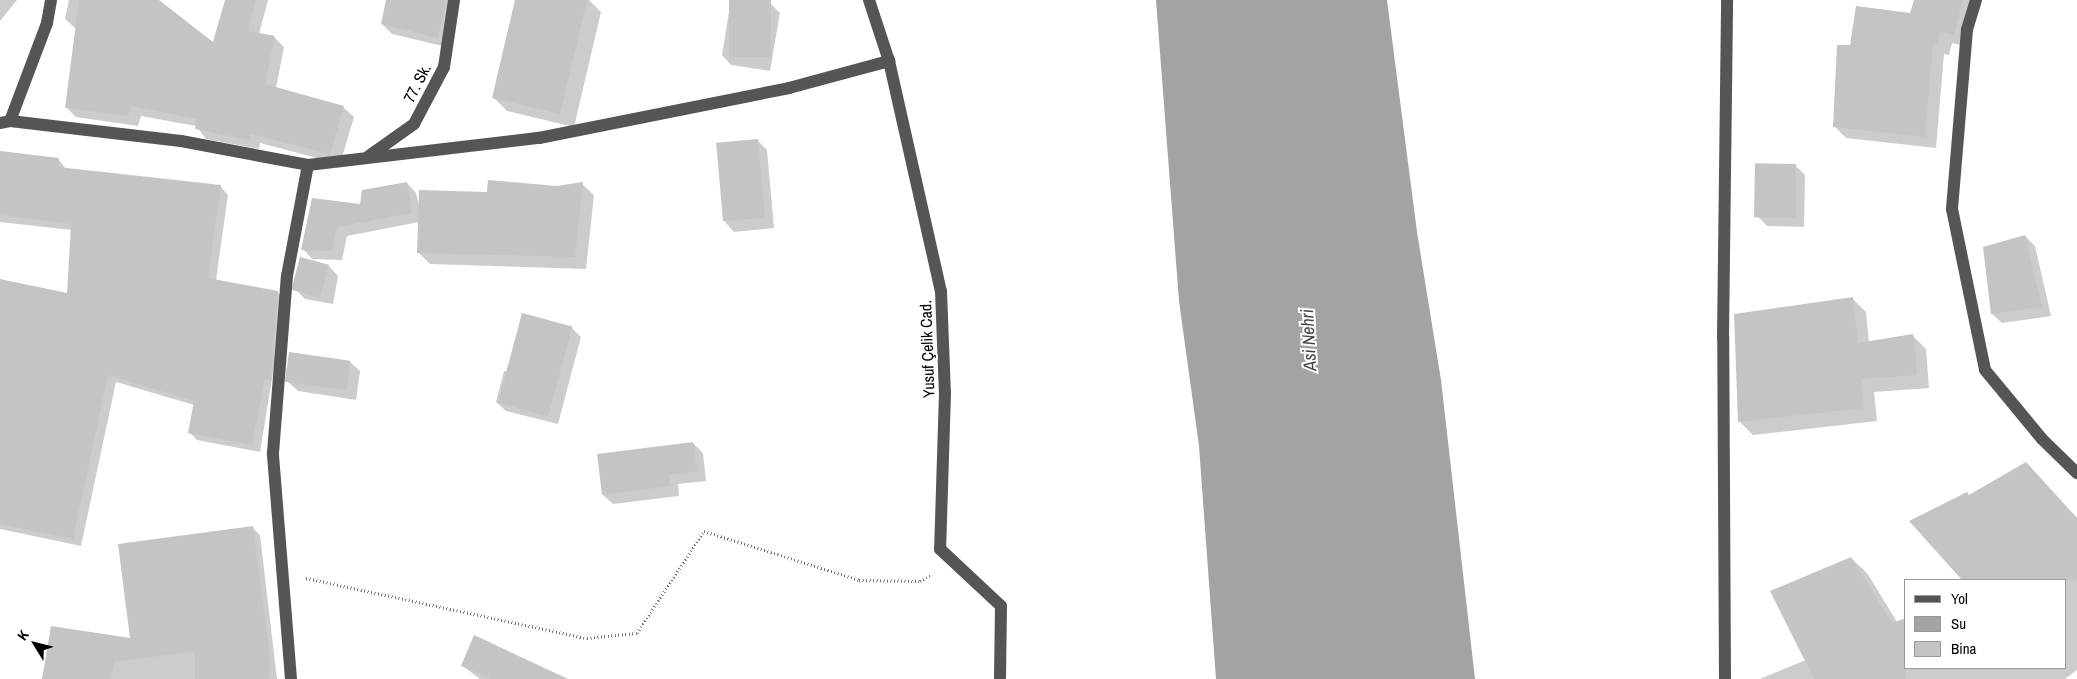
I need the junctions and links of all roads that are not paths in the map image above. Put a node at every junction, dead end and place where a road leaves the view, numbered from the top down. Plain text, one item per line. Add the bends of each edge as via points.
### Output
1 (51, 0) edge
2 (454, 0) edge
3 (869, 0) edge
4 (1727, 0) edge
5 (1976, 0) edge
6 (889, 61) junction
7 (5, 122) edge
8 (367, 157) junction
9 (308, 165) junction
10 (2077, 473) edge
11 (291, 679) edge
12 (1000, 679) edge
13 (1725, 679) edge

1 - 7 street via 47,23
2 - 8 street, 77. Sk. via 444,67 414,124
3 - 6 street, Yusuf Çelik Cad.
4 - 13 street via 1723,337
5 - 10 street via 1966,30 1952,209 1985,370 2042,440
6 - 8 street via 788,88 539,138
6 - 12 street, Yusuf Çelik Cad. via 941,292 945,393 940,549 1001,606
7 - 9 street via 181,141
8 - 9 street
9 - 11 street via 287,276 273,454

